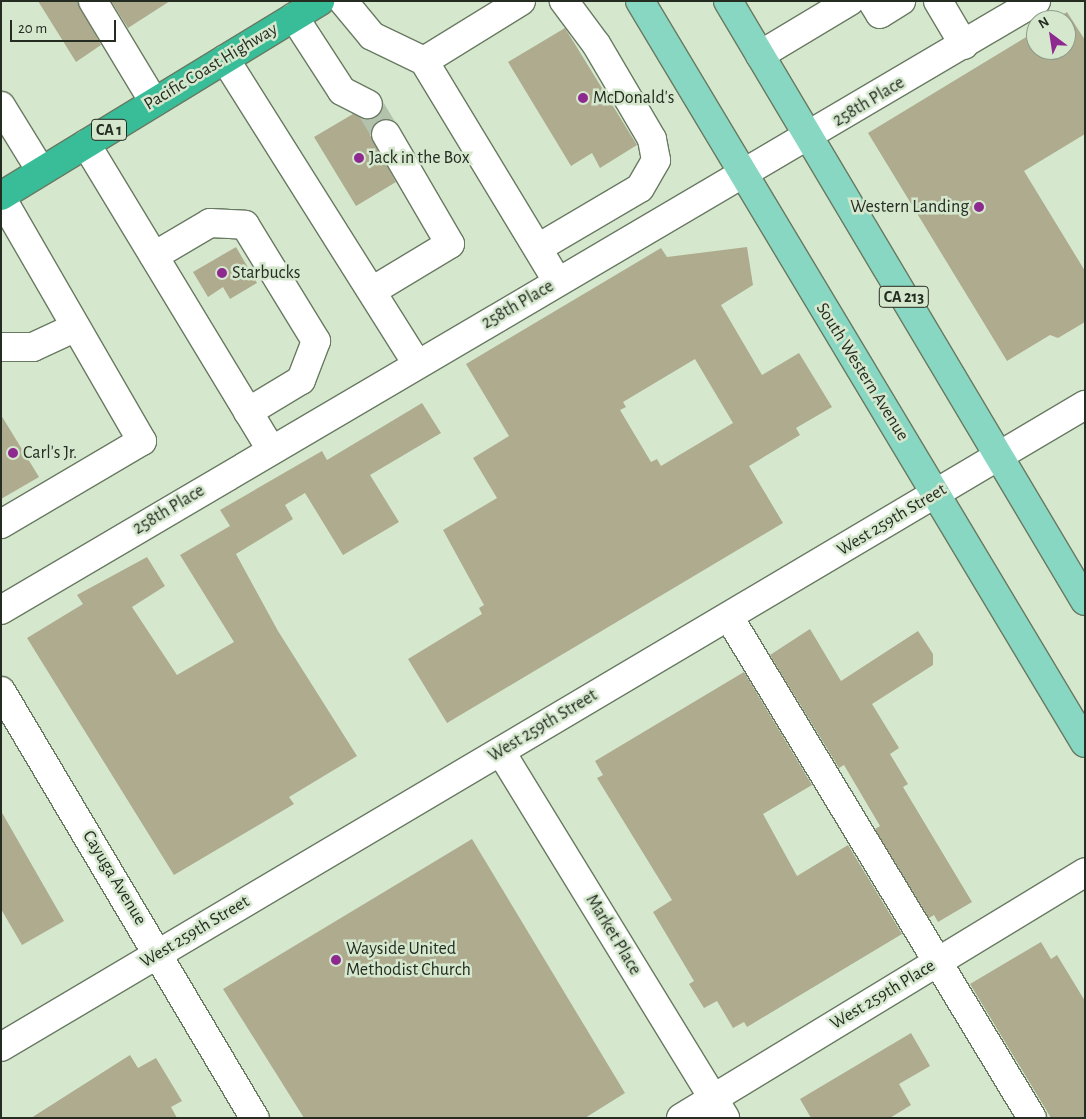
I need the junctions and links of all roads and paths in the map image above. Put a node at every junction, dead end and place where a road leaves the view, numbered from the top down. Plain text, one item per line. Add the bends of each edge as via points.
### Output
1 (93, 1) edge
2 (320, 1) edge
3 (343, 1) edge
4 (521, 1) edge
5 (564, 1) edge
6 (640, 1) edge
7 (728, 1) edge
8 (850, 1) edge
9 (872, 1) edge
10 (901, 1) edge
11 (938, 1) edge
12 (1036, 1) edge
13 (815, 10) edge
14 (294, 17) junction
15 (964, 45) junction
16 (760, 55) junction
17 (225, 59) junction
18 (424, 61) junction
19 (154, 102) junction
20 (368, 104) tunnel mouth
21 (1, 106) edge
22 (386, 134) tunnel mouth
23 (809, 138) junction
24 (86, 144) junction
25 (41, 172) junction
26 (747, 172) junction
27 (1, 196) edge
28 (538, 248) junction
29 (154, 256) junction
30 (558, 282) junction
31 (372, 291) junction
32 (76, 326) junction
33 (1, 346) edge
34 (417, 364) junction
35 (1085, 405) edge
36 (248, 412) junction
37 (271, 450) junction
38 (999, 456) junction
39 (937, 493) junction
40 (1, 524) edge
41 (1085, 602) edge
42 (1, 610) edge
43 (729, 617) junction
44 (1, 692) edge
45 (1085, 743) edge
46 (501, 752) junction
47 (1085, 872) edge
48 (159, 953) junction
49 (939, 961) junction
50 (1, 1047) edge
51 (719, 1108) edge
52 (255, 1118) edge
53 (681, 1118) edge
54 (1032, 1118) edge

1 - 19 street
2 - 14 highway, Pacific Coast Highway / CA 1
3 - 18 street via 372,36
4 - 18 street
5 - 28 street via 644,124 656,160 640,188
6 - 26 main road, South Western Avenue
7 - 16 main road, CA 213
8 - 13 street
9 - 10 street via 880,14
11 - 15 street
12 - 15 street, 258th Place
13 - 16 street
14 - 17 highway, Pacific Coast Highway / CA 1
14 - 20 street via 342,92
15 - 23 street, 258th Place
16 - 23 main road, CA 213
17 - 19 highway, Pacific Coast Highway / CA 1
17 - 31 street
18 - 28 street
19 - 24 highway, Pacific Coast Highway / CA 1
21 - 25 street
22 - 31 street via 450,244
23 - 26 street, 258th Place
23 - 38 main road, CA 213
24 - 25 highway, Pacific Coast Highway / CA 1
24 - 29 street
25 - 27 highway, Pacific Coast Highway / CA 1
26 - 30 street, 258th Place
26 - 39 main road, South Western Avenue via 821,306
27 - 32 street
28 - 30 street
29 - 36 street
29 - 36 street via 210,223 245,225 316,341 301,380
30 - 34 street, 258th Place
31 - 34 street
32 - 33 street via 33,347
32 - 40 street via 142,441
34 - 37 street, 258th Place
35 - 38 street, West 259th Street
36 - 37 street
37 - 42 street, 258th Place
38 - 39 street, West 259th Street
38 - 41 main road, CA 213
39 - 43 street, West 259th Street
39 - 45 main road, South Western Avenue
43 - 46 street, West 259th Street
43 - 49 street
44 - 48 street, Cayuga Avenue
46 - 48 street, West 259th Street
46 - 51 street, Market Place
47 - 49 street, West 259th Place
48 - 50 street, West 259th Street
48 - 52 street, Cayuga Avenue
49 - 51 street, West 259th Place
49 - 54 street
51 - 53 street, West 259th Place

